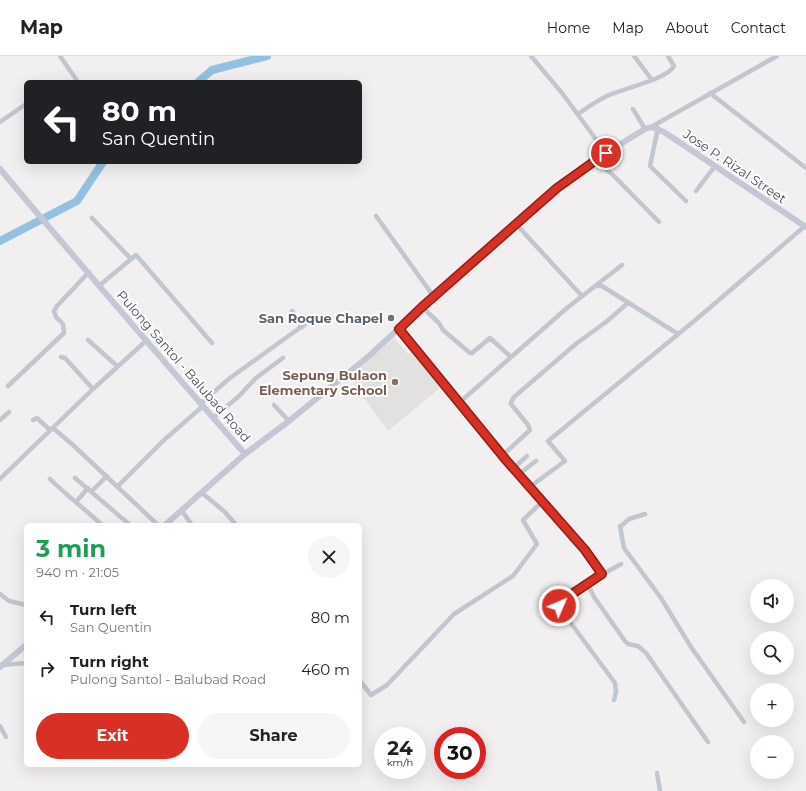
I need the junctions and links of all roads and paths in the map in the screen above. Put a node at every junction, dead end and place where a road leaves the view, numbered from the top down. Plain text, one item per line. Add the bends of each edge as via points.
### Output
1 (60, 56) edge
2 (531, 56) edge
3 (634, 56) edge
4 (668, 56) edge
5 (777, 56) edge
6 (77, 80) edge
7 (652, 80) junction
8 (710, 93) junction
9 (24, 105) edge
10 (633, 108) dead end
11 (578, 114) junction
12 (0, 122) edge
13 (648, 128) junction
14 (658, 128) junction
15 (606, 153) junction
16 (595, 160) junction
17 (715, 166) junction
18 (806, 168) edge
19 (0, 169) edge
20 (696, 191) dead end
21 (686, 201) dead end
22 (376, 216) dead end
23 (92, 218) dead end
24 (659, 222) dead end
25 (516, 224) junction
26 (805, 226) edge
27 (131, 259) junction
28 (622, 265) dead end
29 (89, 272) junction
30 (100, 285) junction
31 (596, 286) junction
32 (582, 296) junction
33 (434, 297) junction
34 (628, 303) junction
35 (422, 307) junction
36 (292, 311) dead end
37 (315, 317) dead end
38 (302, 327) junction
39 (399, 329) junction
40 (678, 334) junction
41 (88, 340) dead end
42 (147, 340) junction
43 (212, 343) dead end
44 (61, 357) dead end
45 (511, 357) junction
46 (284, 358) dead end
47 (117, 366) junction
48 (8, 386) dead end
49 (92, 389) junction
50 (460, 402) junction
51 (202, 404) junction
52 (274, 405) dead end
53 (9, 412) dead end
54 (213, 418) junction
55 (0, 420) edge
56 (33, 420) dead end
57 (288, 421) junction
58 (52, 429) junction
59 (244, 454) junction
60 (503, 455) junction
61 (527, 456) dead end
62 (536, 460) dead end
63 (514, 468) junction
64 (519, 474) junction
65 (107, 476) junction
66 (75, 478) dead end
67 (0, 479) edge
68 (50, 479) dead end
69 (118, 486) junction
70 (531, 486) junction
71 (90, 489) junction
72 (202, 494) junction
73 (543, 501) junction
74 (76, 502) junction
75 (182, 511) junction
76 (646, 514) dead end
77 (100, 523) edge
78 (128, 523) edge
79 (156, 523) edge
80 (167, 523) edge
81 (191, 523) edge
82 (234, 523) edge
83 (620, 564) dead end
84 (602, 574) junction
85 (587, 583) junction
86 (0, 594) edge
87 (24, 605) edge
88 (24, 647) edge
89 (24, 663) edge
90 (1, 666) edge
91 (362, 684) edge
92 (614, 700) dead end
93 (744, 722) dead end
94 (0, 726) edge
95 (6, 737) dead end
96 (708, 742) dead end
97 (657, 773) dead end
98 (660, 791) edge

1 - 6 street
2 - 11 street
3 - 7 street
4 - 7 street via 673,62 673,70
5 - 8 street
7 - 11 street via 607,96
8 - 13 street
8 - 18 street
9 - 12 street
10 - 13 street
11 - 15 street
13 - 14 street, Jose P. Rizal Street
13 - 15 street, Pulong Santol - Balubad Road
14 - 17 street, Jose P. Rizal Street
14 - 21 street via 650,166
15 - 16 street, Pulong Santol - Balubad Road
16 - 24 street
16 - 25 street, Pulong Santol - Balubad Road via 557,188
17 - 20 street
17 - 26 street, Jose P. Rizal Street
19 - 29 street, Pulong Santol - Balubad Road
22 - 33 street
23 - 27 street
25 - 32 street
25 - 33 street, Pulong Santol - Balubad Road
26 - 40 street
27 - 30 street
27 - 43 street via 136,255
28 - 31 street
29 - 30 street, Pulong Santol - Balubad Road
29 - 48 street via 54,312 63,324 64,333
30 - 42 street, Pulong Santol - Balubad Road
31 - 32 street
31 - 34 street via 602,286
32 - 45 street
33 - 35 street, Pulong Santol - Balubad Road
34 - 40 street
34 - 60 street via 511,400 511,404 530,430
35 - 39 street, Pulong Santol - Balubad Road
35 - 45 street via 443,330 470,353 490,338
36 - 38 street
37 - 38 street
38 - 51 street via 230,378
39 - 50 street
39 - 57 street, Pulong Santol - Balubad Road
40 - 70 street via 548,441 565,461
41 - 47 street
42 - 47 street
42 - 51 street, Pulong Santol - Balubad Road
44 - 49 street via 65,358
45 - 50 street
46 - 54 street via 256,378
47 - 49 street
49 - 58 street
50 - 60 street
51 - 54 street, Pulong Santol - Balubad Road
51 - 69 street
52 - 57 street
53 - 55 street
54 - 59 street, Pulong Santol - Balubad Road
56 - 58 street via 37,418
57 - 59 street, Pulong Santol - Balubad Road
58 - 65 street
58 - 67 street
59 - 72 street
60 - 63 street
61 - 63 street
62 - 64 street
63 - 64 street
64 - 70 street
65 - 69 street
65 - 71 street
66 - 71 street
68 - 74 street
69 - 79 street
70 - 73 street
71 - 74 street
71 - 78 street
72 - 75 street
72 - 82 street
73 - 84 street
73 - 91 street via 523,520 537,544 513,576 454,614 387,685 371,695
74 - 77 street
75 - 80 street
75 - 81 street
76 - 93 street via 629,519 620,526 624,548 661,598 691,647
83 - 84 street
84 - 85 street
85 - 92 street via 560,602 559,606 614,683
85 - 96 street via 625,641 638,646 646,653
86 - 87 street via 9,601
88 - 90 street
89 - 90 street
94 - 95 street
97 - 98 street

